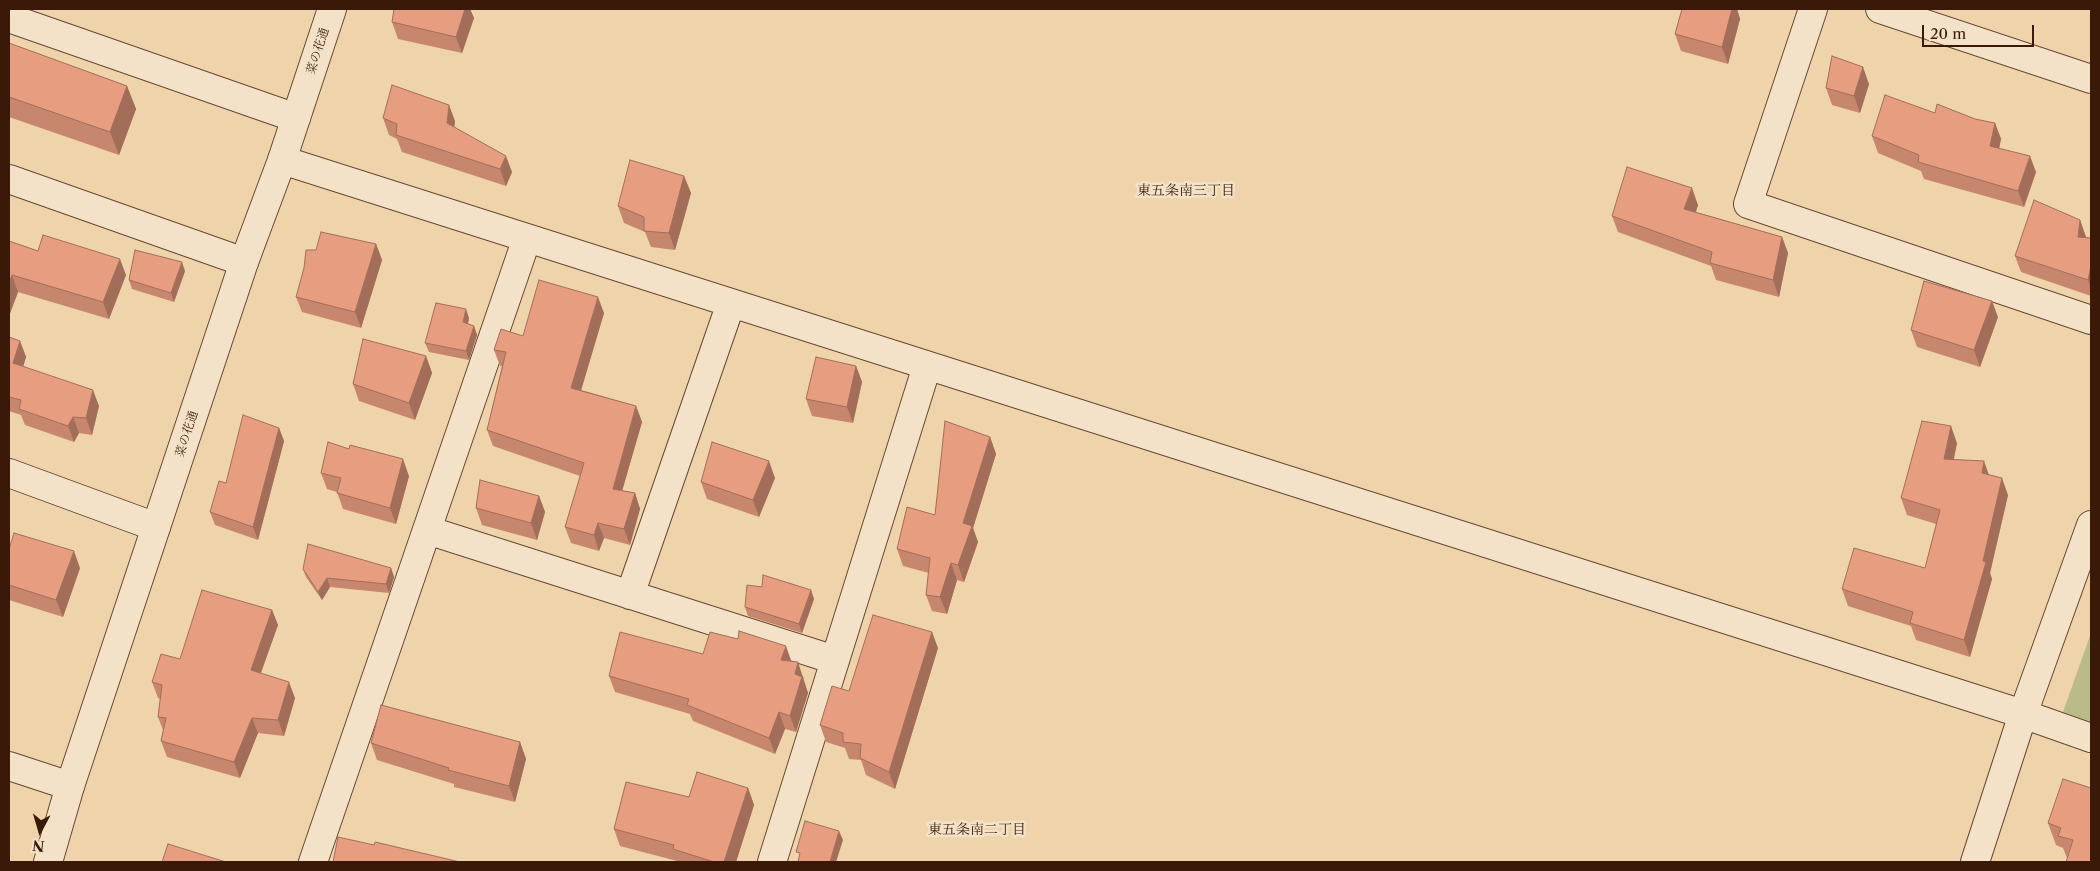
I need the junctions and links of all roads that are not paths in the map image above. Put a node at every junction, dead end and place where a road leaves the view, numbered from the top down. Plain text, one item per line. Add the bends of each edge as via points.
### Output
1 (332, 9) edge
2 (1813, 9) edge
3 (1880, 9) edge
4 (9, 18) edge
5 (2091, 79) edge
6 (296, 118) junction
7 (282, 160) junction
8 (9, 179) edge
9 (527, 238) junction
10 (244, 262) junction
11 (731, 303) junction
12 (2091, 320) edge
13 (927, 366) junction
14 (9, 473) edge
15 (2091, 524) edge
16 (156, 527) junction
17 (426, 530) junction
18 (630, 595) junction
19 (835, 660) junction
20 (2023, 714) junction
21 (2091, 738) edge
22 (9, 766) edge
23 (70, 786) junction
24 (48, 862) edge
25 (313, 862) edge
26 (772, 862) edge
27 (1975, 862) edge

1 - 6 street, 菜の花通
2 - 12 street via 1748,204
3 - 5 street
4 - 6 street
6 - 7 street, 菜の花通
7 - 9 street
7 - 10 street, 菜の花通
8 - 10 street
9 - 11 street
9 - 17 street
10 - 16 street, 菜の花通
11 - 13 street
11 - 18 street
13 - 19 street
13 - 20 street
14 - 16 street
15 - 20 street
16 - 23 street, 菜の花通
17 - 18 street
17 - 25 street
18 - 19 street
19 - 26 street
20 - 21 street
20 - 27 street
22 - 23 street
23 - 24 street, 菜の花通

